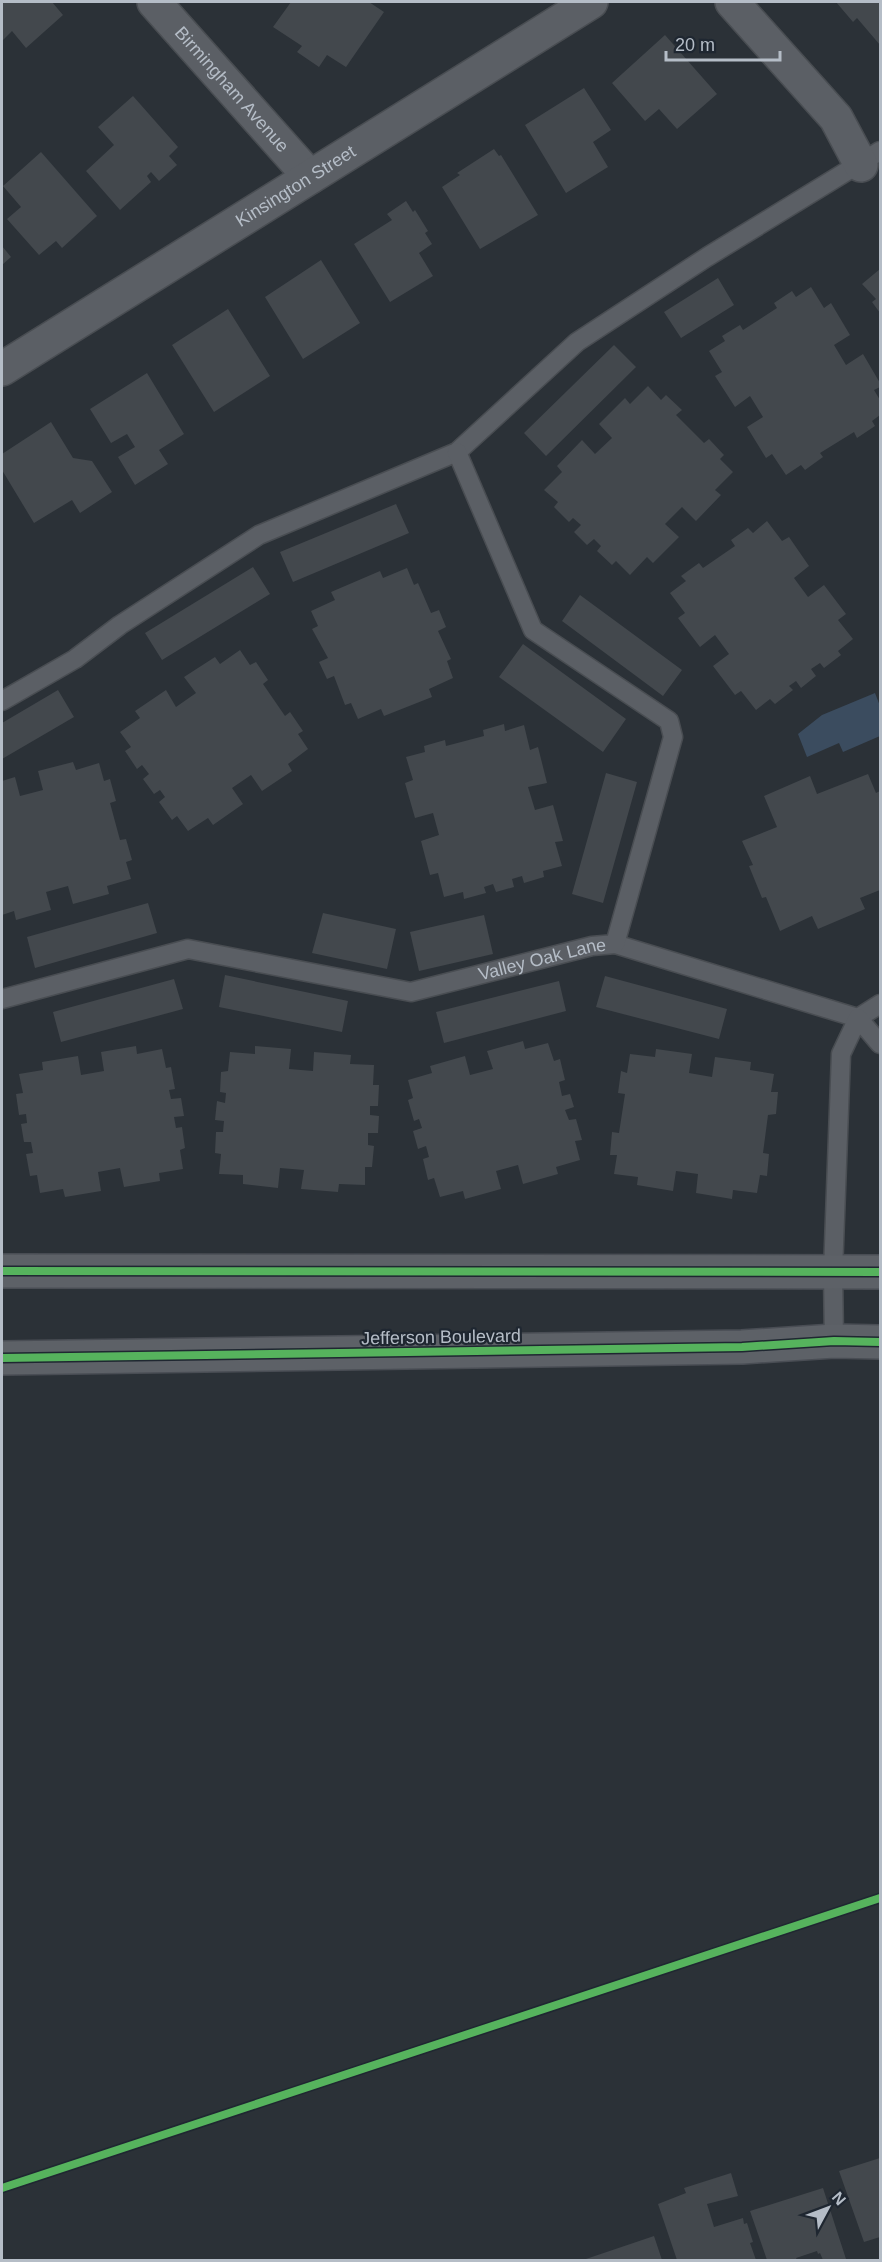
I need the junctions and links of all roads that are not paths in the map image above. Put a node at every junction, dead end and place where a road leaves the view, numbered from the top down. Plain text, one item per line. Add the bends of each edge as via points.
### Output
1 (154, 2) edge
2 (591, 2) edge
3 (732, 2) edge
4 (871, 158) edge
5 (310, 177) junction
6 (2, 369) edge
7 (457, 452) junction
8 (2, 701) edge
9 (615, 944) junction
10 (2, 999) edge
11 (880, 1004) edge
12 (858, 1018) junction
13 (880, 1044) edge
14 (2, 1270) edge
15 (833, 1272) junction
16 (880, 1272) edge
17 (834, 1341) junction
18 (880, 1342) edge
19 (2, 1358) edge

1 - 5 street, Birmingham Avenue
2 - 5 street, Kinsington Street
3 - 4 street
4 - 7 lane via 707,257 577,342
5 - 6 street, Kinsington Street
7 - 8 lane via 260,535 120,625 75,659
7 - 9 lane, Valley Oak Lane via 533,630 669,721 673,738
9 - 10 lane, Valley Oak Lane via 592,946 411,992 188,949
9 - 12 lane
11 - 12 lane
12 - 13 lane
12 - 15 lane via 841,1054
14 - 15 main road
15 - 16 main road
15 - 17 lane
17 - 18 main road, Jefferson Boulevard
17 - 19 main road, Jefferson Boulevard via 730,1348

